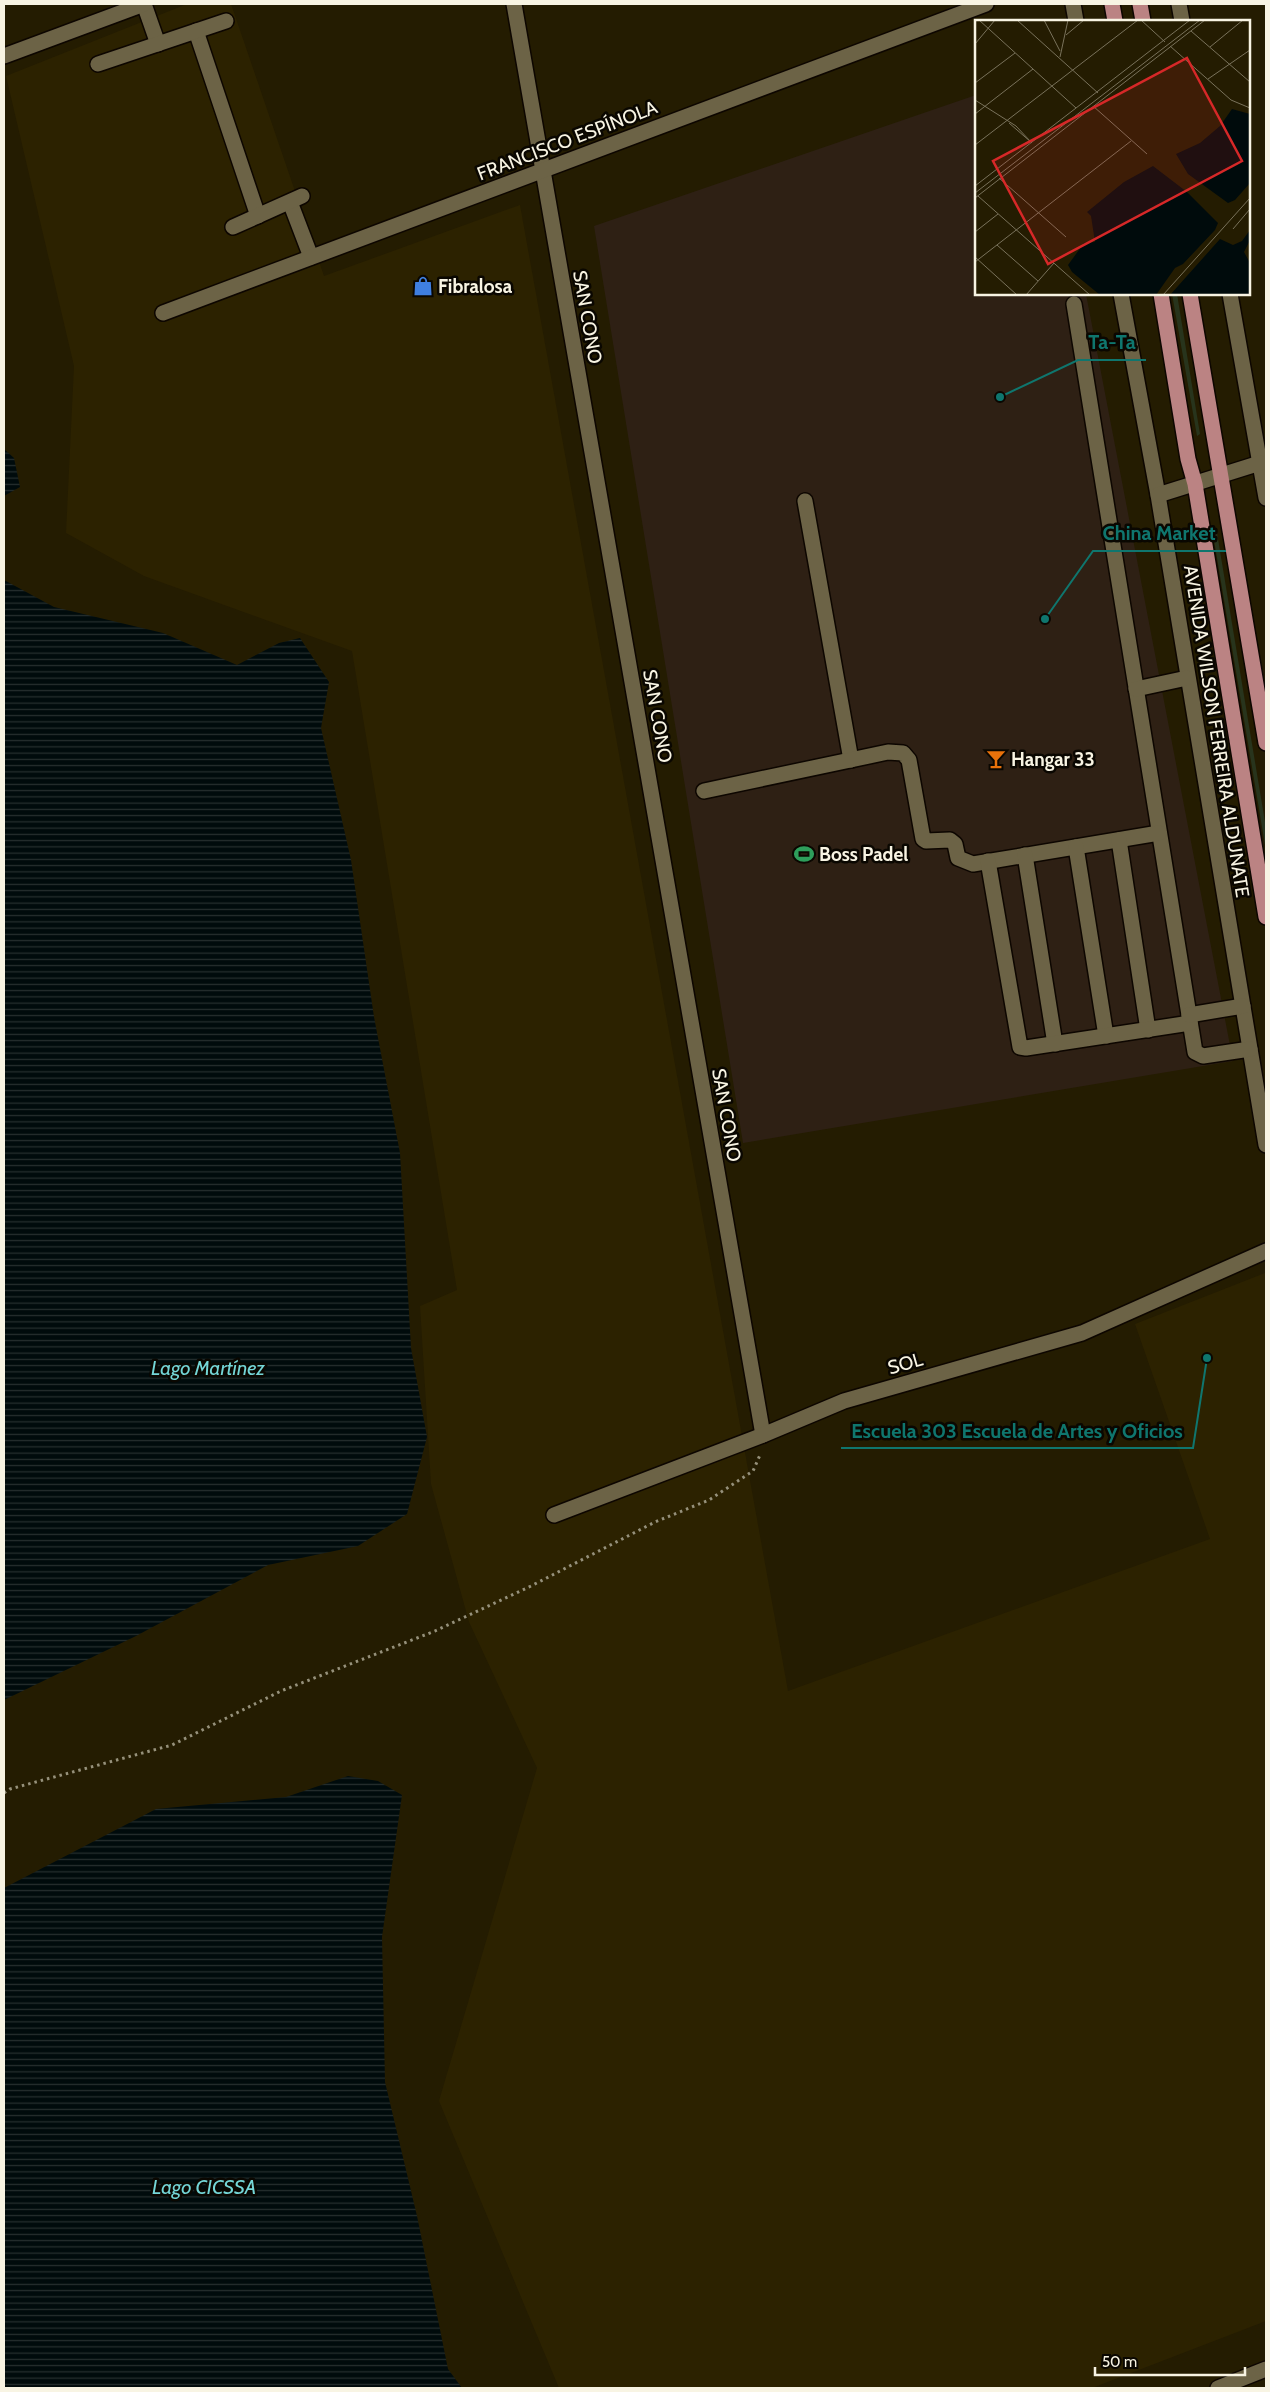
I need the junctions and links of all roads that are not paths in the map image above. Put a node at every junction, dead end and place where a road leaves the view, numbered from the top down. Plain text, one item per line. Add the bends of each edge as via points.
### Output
1 (144, 4) edge
2 (514, 4) edge
3 (986, 4) edge
4 (1073, 4) edge
5 (1112, 4) edge
6 (1140, 4) edge
7 (1179, 4) edge
8 (1076, 20) edge
9 (1115, 20) edge
10 (1143, 20) edge
11 (1182, 20) edge
12 (226, 21) dead end
13 (196, 31) junction
14 (158, 44) junction
15 (4, 56) edge
16 (98, 64) dead end
17 (542, 170) junction
18 (258, 216) junction
19 (233, 227) dead end
20 (311, 257) junction
21 (1121, 295) edge
22 (1160, 295) edge
23 (1190, 295) edge
24 (1230, 295) edge
25 (1074, 304) dead end
26 (163, 313) dead end
27 (1264, 462) edge
28 (1222, 474) junction
29 (1195, 484) junction
30 (1158, 495) junction
31 (1266, 498) edge
32 (805, 501) dead end
33 (1187, 678) junction
34 (1136, 689) junction
35 (1266, 743) edge
36 (851, 760) junction
37 (704, 791) dead end
38 (1159, 833) junction
39 (1119, 840) junction
40 (1076, 847) junction
41 (1025, 855) junction
42 (988, 861) junction
43 (1266, 917) edge
44 (1243, 1006) junction
45 (1189, 1019) junction
46 (1148, 1030) junction
47 (1106, 1036) junction
48 (1055, 1044) junction
49 (1250, 1049) junction
50 (1266, 1145) edge
51 (1266, 1251) edge
52 (763, 1435) junction
53 (554, 1515) dead end
54 (1266, 2370) edge
55 (1218, 2388) edge

1 - 14 street
1 - 15 street
2 - 17 street, SAN CONO
3 - 17 street, FRANCISCO ESPÍNOLA
4 - 8 street
5 - 9 main road
6 - 10 main road
7 - 11 street
12 - 13 street
13 - 14 street
13 - 18 street
14 - 16 street
17 - 20 street, FRANCISCO ESPÍNOLA
17 - 52 street, SAN CONO
18 - 19 street
18 - 20 street via 296,199
20 - 26 street, FRANCISCO ESPÍNOLA
21 - 30 street, AVENIDA WILSON FERREIRA ALDUNATE
22 - 29 main road, AVENIDA WILSON FERREIRA ALDUNATE
23 - 28 main road
24 - 27 street
25 - 34 street
27 - 28 street
27 - 31 street
28 - 29 street
28 - 35 main road
29 - 30 street
29 - 43 main road, AVENIDA WILSON FERREIRA ALDUNATE
30 - 33 street, AVENIDA WILSON FERREIRA ALDUNATE
32 - 36 street
33 - 34 street
33 - 44 street, AVENIDA WILSON FERREIRA ALDUNATE
34 - 38 street
36 - 37 street
36 - 42 street via 888,752 903,753 909,760 922,840 950,840 955,844 958,858 964,862
38 - 39 street
38 - 45 street
39 - 40 street
39 - 46 street
40 - 41 street
40 - 47 street
41 - 42 street
41 - 48 street
42 - 48 street via 1020,1047
44 - 45 street
44 - 49 street, AVENIDA WILSON FERREIRA ALDUNATE
45 - 46 street
45 - 49 street via 1195,1052 1199,1056
46 - 47 street
47 - 48 street
49 - 50 street, AVENIDA WILSON FERREIRA ALDUNATE
51 - 52 street, SOL via 1082,1333 844,1401
52 - 53 street, SOL
54 - 55 street

